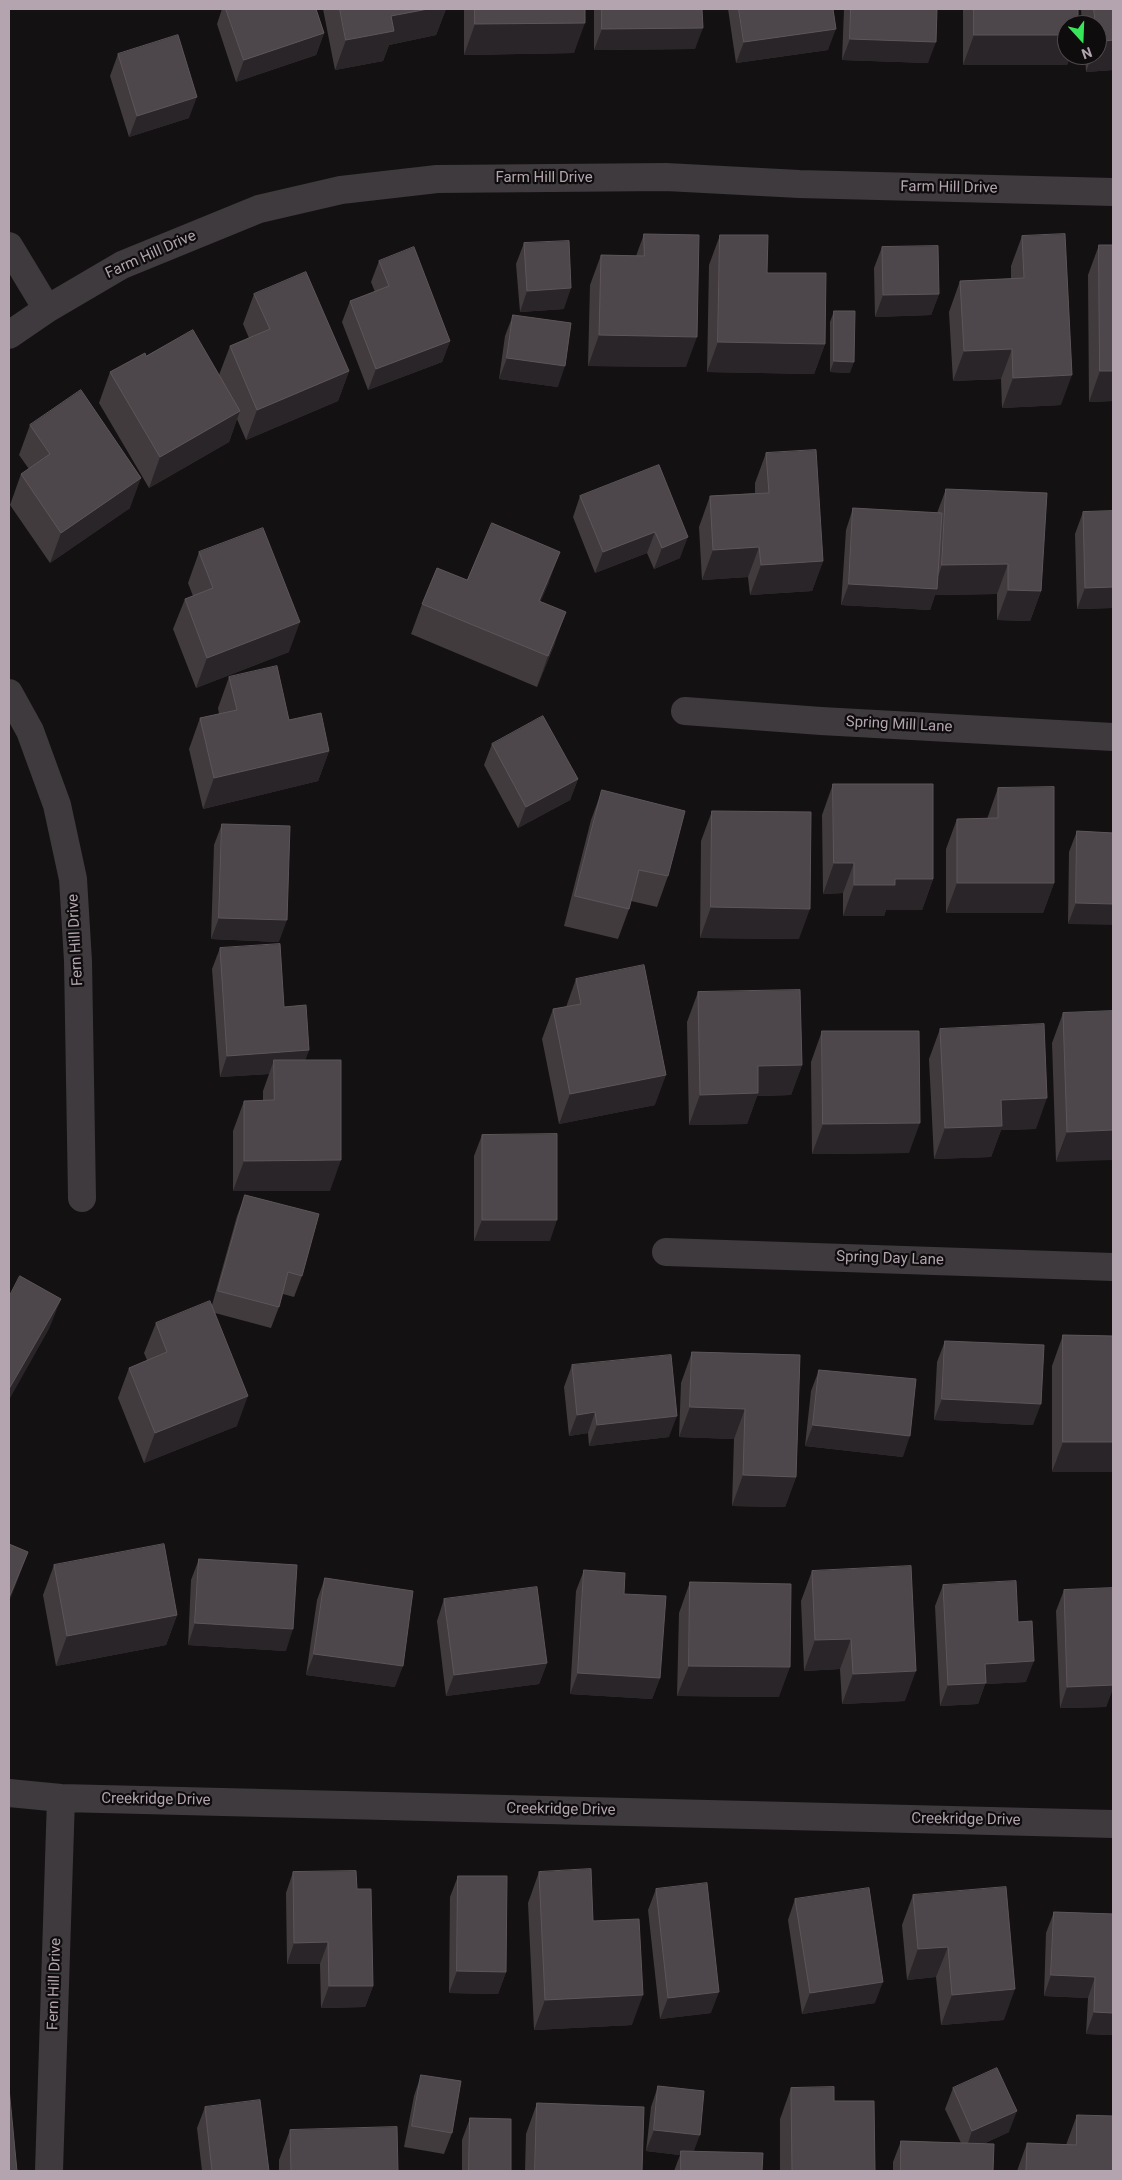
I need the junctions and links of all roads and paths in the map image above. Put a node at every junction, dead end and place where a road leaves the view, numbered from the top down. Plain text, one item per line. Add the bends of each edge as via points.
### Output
1 (1113, 192) edge
2 (9, 246) edge
3 (47, 309) junction
4 (9, 335) edge
5 (9, 693) edge
6 (685, 711) dead end
7 (1113, 737) edge
8 (82, 1198) dead end
9 (666, 1252) dead end
10 (1113, 1267) edge
11 (9, 1793) edge
12 (60, 1798) junction
13 (1113, 1824) edge
14 (49, 2171) edge

1 - 3 street, Farm Hill Drive via 799,184 666,177 437,178 341,190 260,210 122,265
2 - 3 street
3 - 4 street, Farm Hill Drive
5 - 8 street, Fern Hill Drive via 30,731 57,805 73,879 78,961
6 - 7 street, Spring Mill Lane
9 - 10 street, Spring Day Lane
11 - 12 street, Creekridge Drive
12 - 13 street, Creekridge Drive
12 - 14 street, Fern Hill Drive

